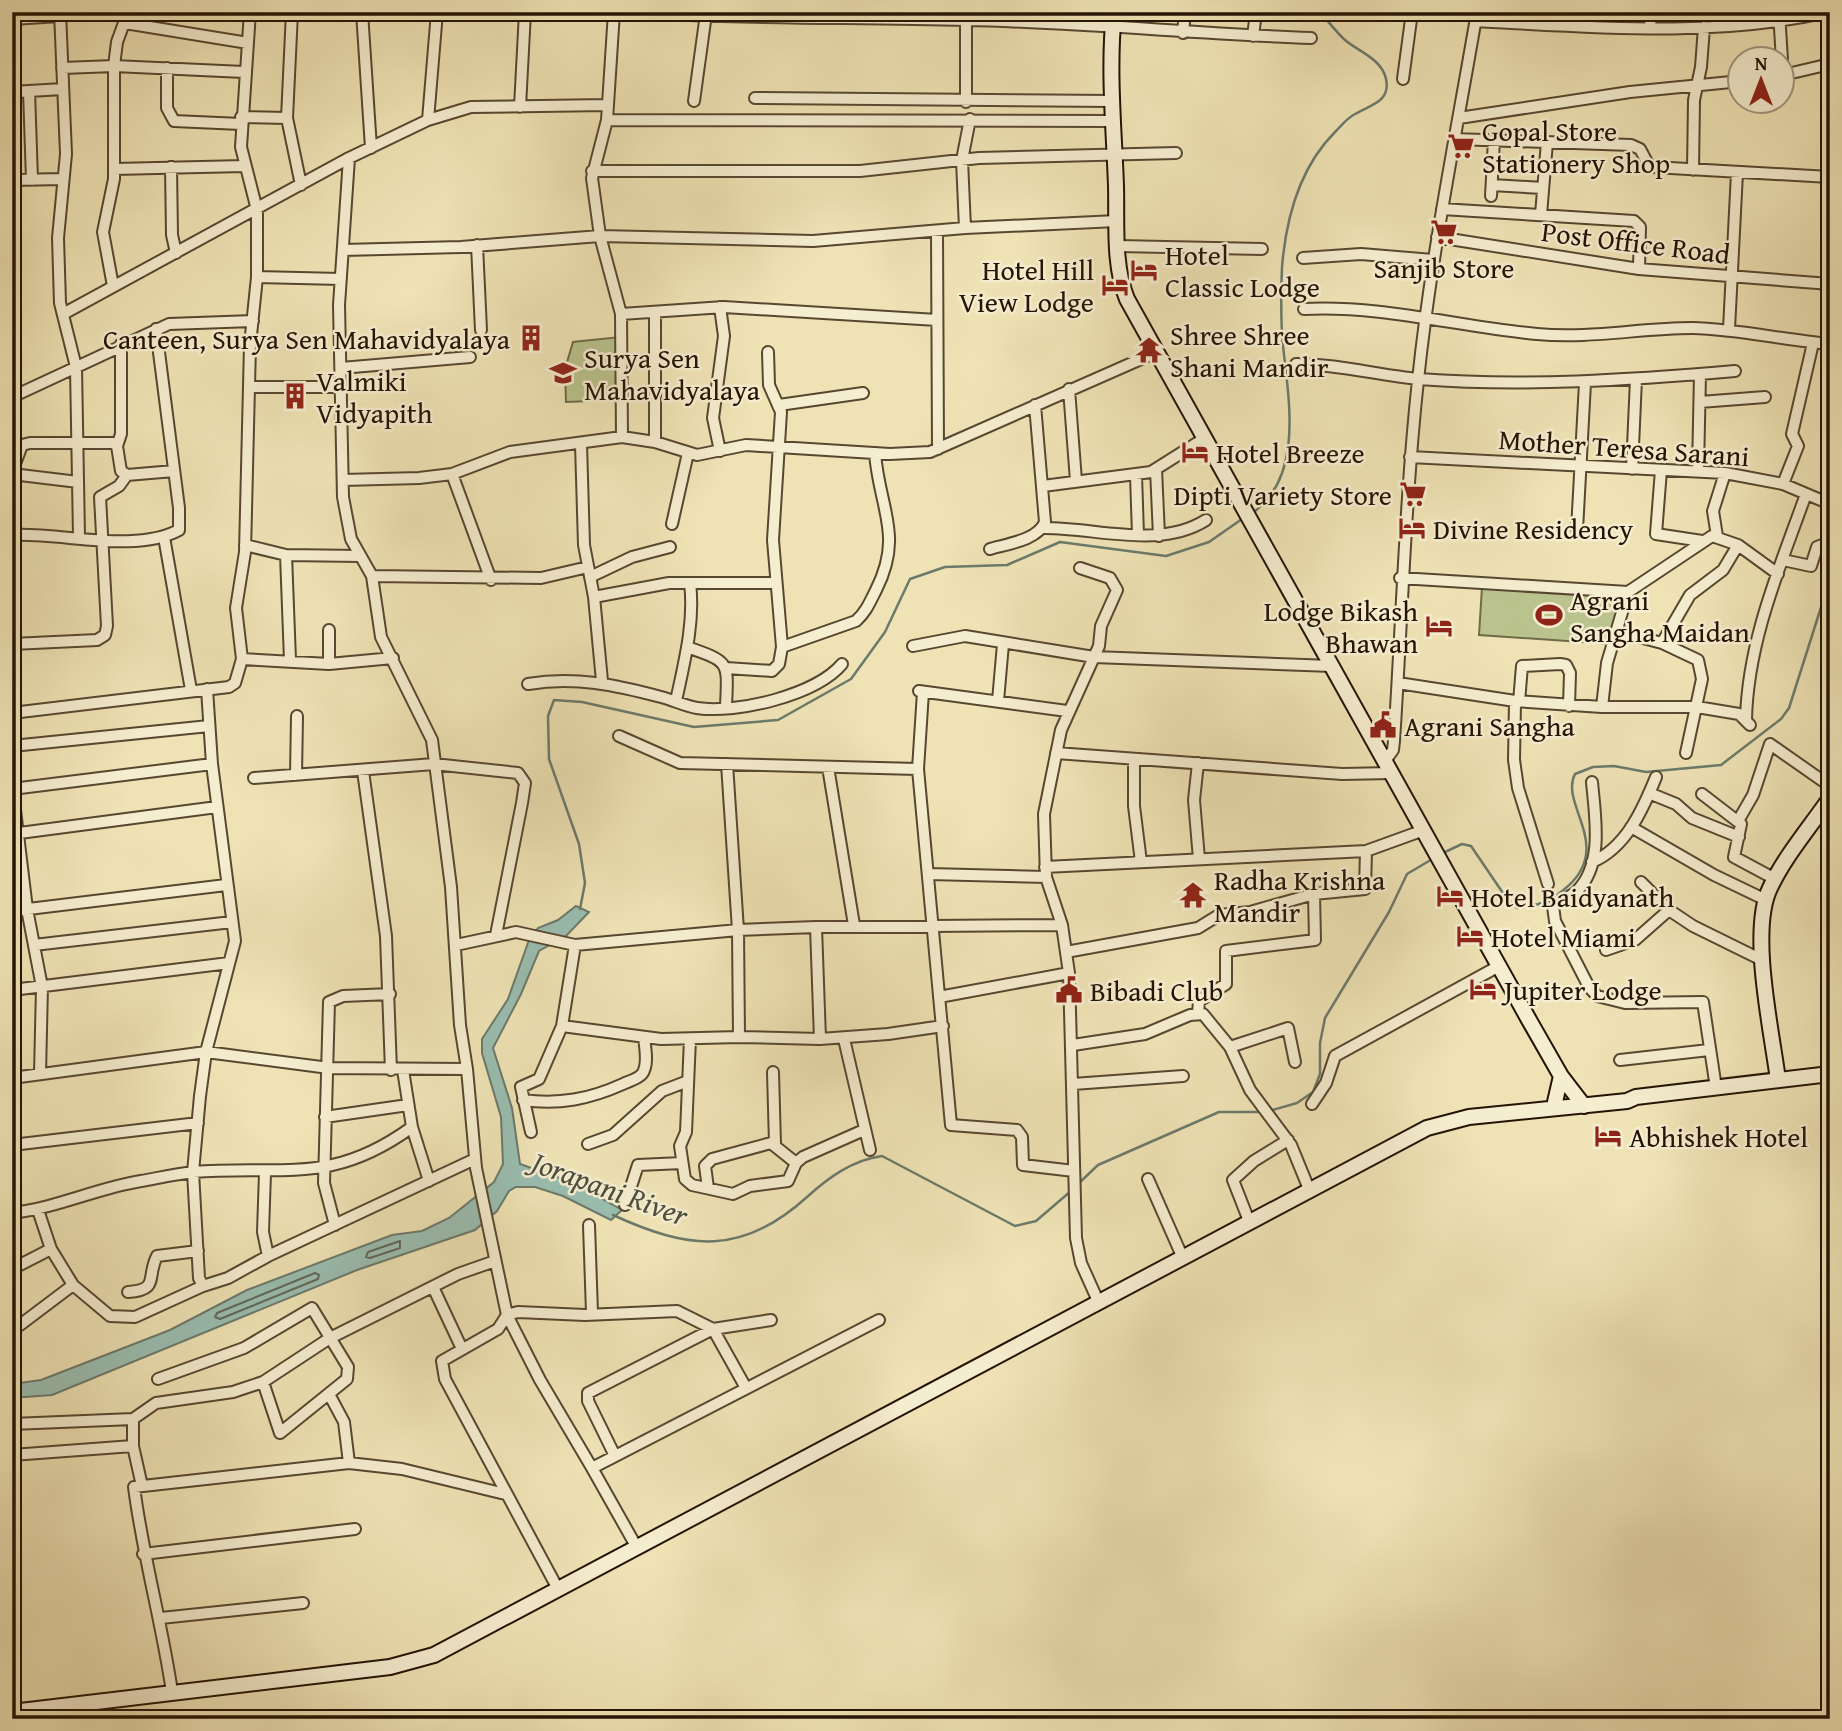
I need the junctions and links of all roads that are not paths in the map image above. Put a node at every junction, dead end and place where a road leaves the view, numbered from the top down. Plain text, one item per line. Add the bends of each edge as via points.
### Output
1 (250, 12) edge
2 (292, 12) edge
3 (362, 12) edge
4 (437, 12) edge
5 (525, 12) edge
6 (614, 12) edge
7 (620, 12) edge
8 (1185, 12) edge
9 (1256, 12) edge
10 (1412, 12) edge
11 (1551, 12) edge
12 (1651, 12) edge
13 (1828, 12) edge
14 (60, 14) edge
15 (42, 15) edge
16 (706, 15) edge
17 (967, 16) edge
18 (127, 17) edge
19 (1477, 17) edge
20 (1779, 18) edge
21 (12, 19) edge
22 (1114, 19) edge
23 (1550, 25) junction
24 (1650, 27) junction
25 (1704, 27) junction
26 (1183, 33) junction
27 (1254, 36) junction
28 (1311, 38) dead end
29 (248, 43) junction
30 (1781, 46) edge
31 (1830, 64) edge
32 (114, 66) junction
33 (62, 68) junction
34 (167, 68) junction
35 (244, 72) junction
36 (1797, 72) edge
37 (1403, 79) dead end
38 (1727, 83) edge
39 (1696, 88) junction
40 (63, 89) junction
41 (29, 91) junction
42 (12, 92) edge
43 (755, 98) dead end
44 (694, 101) dead end
45 (1113, 101) junction
46 (966, 102) junction
47 (606, 105) junction
48 (520, 107) junction
49 (287, 118) junction
50 (1459, 118) junction
51 (971, 119) junction
52 (241, 120) junction
53 (428, 120) junction
54 (607, 120) junction
55 (1113, 121) junction
56 (1455, 139) junction
57 (1494, 140) junction
58 (1547, 142) junction
59 (371, 148) junction
60 (1175, 153) dead end
61 (1114, 154) junction
62 (349, 158) junction
63 (962, 160) junction
64 (244, 166) junction
65 (171, 167) junction
66 (114, 169) junction
67 (1693, 170) junction
68 (592, 171) junction
69 (1737, 173) junction
70 (1830, 177) edge
71 (64, 179) junction
72 (12, 180) edge
73 (32, 180) junction
74 (301, 185) junction
75 (1543, 188) junction
76 (257, 209) junction
77 (1442, 209) junction
78 (1541, 215) junction
79 (1117, 221) junction
80 (965, 228) junction
81 (937, 232) junction
82 (600, 236) junction
83 (1437, 237) junction
84 (477, 245) junction
85 (1118, 246) junction
86 (1262, 248) dead end
87 (343, 250) junction
88 (176, 253) junction
89 (1303, 258) dead end
90 (1433, 260) junction
91 (1639, 269) junction
92 (1733, 276) junction
93 (257, 277) junction
94 (341, 279) junction
95 (1830, 284) edge
96 (113, 286) junction
97 (720, 307) junction
98 (1304, 309) dead end
99 (654, 312) junction
100 (63, 314) junction
101 (621, 314) junction
102 (1426, 319) junction
103 (937, 320) junction
104 (253, 321) junction
105 (156, 329) junction
106 (1728, 329) junction
107 (481, 330) dead end
108 (1813, 343) junction
109 (121, 344) junction
110 (1830, 344) edge
111 (768, 352) dead end
112 (1157, 352) junction
113 (470, 357) dead end
114 (1296, 364) dead end
115 (76, 366) junction
116 (341, 368) junction
117 (1735, 371) dead end
118 (1700, 374) junction
119 (1418, 379) junction
120 (1636, 379) junction
121 (1585, 383) junction
122 (248, 387) junction
123 (341, 387) junction
124 (1069, 388) junction
125 (863, 393) dead end
126 (12, 397) edge
127 (1765, 397) dead end
128 (1700, 402) junction
129 (779, 405) junction
130 (1035, 405) junction
131 (622, 437) junction
132 (1205, 438) junction
133 (654, 442) junction
134 (77, 444) junction
135 (581, 444) junction
136 (117, 446) junction
137 (779, 446) junction
138 (938, 449) junction
139 (720, 451) junction
140 (688, 453) junction
141 (875, 453) junction
142 (1410, 457) junction
143 (1582, 466) junction
144 (1156, 469) junction
145 (1632, 469) junction
146 (1661, 470) junction
147 (1698, 470) junction
148 (174, 471) junction
149 (1725, 472) junction
150 (12, 473) edge
151 (452, 474) junction
152 (127, 475) junction
153 (1136, 475) junction
154 (343, 480) junction
155 (1076, 481) junction
156 (78, 482) junction
157 (1783, 484) junction
158 (1044, 486) junction
159 (1806, 494) junction
160 (1830, 503) edge
161 (1206, 520) dead end
162 (672, 524) dead end
163 (1042, 528) junction
164 (1577, 530) dead end
165 (12, 535) edge
166 (1138, 535) junction
167 (1159, 536) junction
168 (1717, 536) junction
169 (79, 537) junction
170 (164, 537) junction
171 (101, 538) junction
172 (1702, 541) junction
173 (1830, 542) edge
174 (245, 545) junction
175 (1738, 545) junction
176 (670, 547) dead end
177 (990, 549) dead end
178 (286, 555) junction
179 (360, 555) junction
180 (1783, 560) junction
181 (1080, 568) dead end
182 (589, 572) junction
183 (1778, 574) junction
184 (372, 576) junction
185 (1401, 578) junction
186 (491, 579) junction
187 (690, 583) junction
188 (776, 583) junction
189 (1628, 592) junction
190 (594, 597) junction
191 (329, 630) dead end
192 (1616, 631) junction
193 (1662, 643) junction
194 (12, 644) edge
195 (1003, 644) junction
196 (913, 646) dead end
197 (687, 647) junction
198 (782, 648) junction
199 (1094, 657) junction
200 (393, 658) junction
201 (242, 659) junction
202 (290, 660) junction
203 (329, 664) junction
204 (842, 664) dead end
205 (1332, 666) junction
206 (726, 668) junction
207 (602, 681) junction
208 (1398, 683) junction
209 (528, 684) dead end
210 (207, 689) junction
211 (191, 690) junction
212 (676, 701) junction
213 (998, 701) junction
214 (1517, 701) junction
215 (726, 706) junction
216 (1569, 706) junction
217 (1602, 707) junction
218 (1697, 708) junction
219 (1067, 711) junction
220 (12, 713) edge
221 (297, 716) dead end
222 (209, 726) junction
223 (619, 736) dead end
224 (12, 746) edge
225 (1056, 753) junction
226 (1686, 753) dead end
227 (1134, 759) junction
228 (1198, 763) junction
229 (212, 764) junction
230 (434, 764) junction
231 (727, 764) junction
232 (828, 767) junction
233 (1388, 767) junction
234 (918, 769) junction
235 (363, 771) junction
236 (296, 775) junction
237 (1656, 777) dead end
238 (254, 778) dead end
239 (1592, 782) dead end
240 (1830, 786) edge
241 (12, 788) edge
242 (1649, 793) junction
243 (1702, 794) dead end
244 (1830, 798) edge
245 (217, 807) junction
246 (1738, 821) junction
247 (1631, 827) junction
248 (1425, 833) junction
249 (15, 834) edge
250 (1739, 837) junction
251 (1366, 851) junction
252 (1199, 859) junction
253 (1141, 862) junction
254 (1592, 862) junction
255 (17, 870) edge
256 (1045, 872) junction
257 (929, 874) junction
258 (1775, 879) junction
259 (1641, 881) dead end
260 (1548, 884) dead end
261 (226, 885) junction
262 (1314, 894) junction
263 (1766, 900) junction
264 (27, 909) junction
265 (12, 911) edge
266 (1669, 911) junction
267 (232, 922) junction
268 (854, 925) junction
269 (1062, 925) junction
270 (816, 927) junction
271 (934, 928) junction
272 (737, 930) junction
273 (496, 935) junction
274 (34, 945) junction
275 (456, 945) junction
276 (575, 945) junction
277 (1606, 950) dead end
278 (1066, 952) junction
279 (1764, 961) junction
280 (229, 963) junction
281 (1499, 966) junction
282 (1069, 973) junction
283 (42, 987) junction
284 (12, 990) edge
285 (390, 994) junction
286 (939, 997) junction
287 (1198, 1013) junction
288 (562, 1026) junction
289 (943, 1026) junction
290 (644, 1037) junction
291 (739, 1037) junction
292 (690, 1039) junction
293 (821, 1039) junction
294 (844, 1039) junction
295 (1073, 1045) junction
296 (1230, 1047) junction
297 (1709, 1050) junction
298 (206, 1052) junction
299 (1620, 1059) dead end
300 (1295, 1062) dead end
301 (329, 1068) junction
302 (467, 1069) junction
303 (397, 1070) junction
304 (773, 1072) dead end
305 (40, 1074) junction
306 (1830, 1074) edge
307 (1183, 1076) dead end
308 (12, 1077) edge
309 (1778, 1080) junction
310 (688, 1081) junction
311 (1073, 1083) junction
312 (1716, 1088) junction
313 (1577, 1094) junction
314 (523, 1100) junction
315 (1555, 1102) junction
316 (1312, 1104) dead end
317 (408, 1105) junction
318 (1537, 1108) junction
319 (326, 1117) junction
320 (198, 1123) junction
321 (412, 1127) junction
322 (864, 1130) junction
323 (531, 1132) dead end
324 (1288, 1140) junction
325 (588, 1144) dead end
326 (775, 1144) junction
327 (12, 1145) edge
328 (870, 1150) dead end
329 (476, 1163) junction
330 (682, 1163) junction
331 (796, 1163) junction
332 (324, 1169) junction
333 (193, 1172) junction
334 (1074, 1172) junction
335 (265, 1173) junction
336 (1148, 1179) dead end
337 (429, 1181) junction
338 (708, 1188) junction
339 (1308, 1189) junction
340 (625, 1205) dead end
341 (38, 1210) junction
342 (12, 1213) edge
343 (1249, 1221) junction
344 (335, 1225) junction
345 (589, 1225) dead end
346 (51, 1249) junction
347 (198, 1251) junction
348 (268, 1256) junction
349 (1182, 1256) junction
350 (495, 1261) junction
351 (12, 1269) edge
352 (73, 1285) junction
353 (203, 1286) junction
354 (433, 1287) junction
355 (128, 1292) dead end
356 (1098, 1301) junction
357 (592, 1313) junction
358 (507, 1315) junction
359 (771, 1320) dead end
360 (879, 1320) dead end
361 (12, 1326) edge
362 (713, 1329) junction
363 (330, 1338) junction
364 (461, 1349) junction
365 (158, 1379) dead end
366 (264, 1382) junction
367 (746, 1388) junction
368 (329, 1395) junction
369 (133, 1419) junction
370 (12, 1424) edge
371 (133, 1446) junction
372 (12, 1455) edge
373 (615, 1455) junction
374 (349, 1463) junction
375 (592, 1468) junction
376 (142, 1486) junction
377 (505, 1494) junction
378 (355, 1528) dead end
379 (636, 1546) junction
380 (143, 1553) junction
381 (558, 1589) junction
382 (303, 1603) dead end
383 (161, 1618) junction
384 (172, 1692) junction
385 (12, 1712) edge

1 - 29 street
2 - 49 street
3 - 59 street
4 - 53 street
5 - 48 street
6 - 47 street
7 - 16 street
8 - 26 street
9 - 27 street
10 - 37 street
11 - 23 street
12 - 24 street
13 - 20 street
14 - 15 street
14 - 33 street
15 - 21 street
16 - 17 street
16 - 44 street
17 - 22 street
17 - 46 street
18 - 29 street
18 - 32 street
19 - 23 street
19 - 50 street
20 - 25 street
20 - 30 street
22 - 26 street
22 - 45 main road
23 - 24 street
24 - 25 street
25 - 39 street
26 - 27 street
27 - 28 street
29 - 35 street
31 - 36 street
32 - 33 street
32 - 34 street
32 - 66 street
33 - 40 street
34 - 35 street
34 - 52 street via 167,108 174,121
35 - 52 street
38 - 39 street
39 - 50 street via 1630,92
39 - 67 street
40 - 41 street
40 - 71 street
41 - 42 street
41 - 73 street
43 - 46 street
45 - 46 street
45 - 55 main road
47 - 48 street
47 - 54 street
48 - 53 street via 471,107
49 - 52 street
49 - 74 street
50 - 56 street
51 - 54 street
51 - 55 street
51 - 63 street
52 - 64 street
53 - 59 street
54 - 68 street
55 - 61 main road
56 - 57 street
56 - 77 street
57 - 58 street
57 - 75 street via 1492,190
58 - 67 street via 1631,145 1640,149 1650,167
58 - 75 street
59 - 62 street
60 - 61 street
61 - 63 street
61 - 79 main road
62 - 74 street
62 - 87 street
63 - 68 street via 860,171
63 - 80 street
64 - 65 street
64 - 76 street
65 - 66 street
65 - 88 street
66 - 96 street via 103,232
67 - 69 street
68 - 82 street
69 - 70 street
69 - 92 street
71 - 73 street
71 - 100 street via 58,238
72 - 73 street
74 - 76 street
75 - 78 street
76 - 88 street
76 - 93 street
77 - 78 street
77 - 83 street
78 - 91 street via 1638,223
79 - 80 street
79 - 85 main road
80 - 81 street
81 - 82 street via 813,241
81 - 103 street
82 - 84 street
82 - 101 street
83 - 90 street
83 - 91 street, Post Office Road
84 - 87 street
84 - 107 street
85 - 86 street
85 - 112 main road via 1124,292
87 - 94 street
88 - 96 street
89 - 90 street via 1361,254
90 - 102 street
91 - 92 street, Post Office Road
92 - 95 street, Post Office Road
92 - 106 street
93 - 94 street
93 - 104 street
94 - 116 street
96 - 100 street
97 - 99 street
97 - 103 street
97 - 139 street via 724,336 713,418
98 - 102 street via 1356,309
99 - 101 street
99 - 133 street
100 - 115 street
101 - 131 street
102 - 106 street via 1541,334
102 - 119 street
103 - 138 street
104 - 105 street via 191,322
104 - 122 street
105 - 109 street
105 - 148 street
106 - 108 street
108 - 110 street
108 - 157 street via 1792,434 1798,446
109 - 115 street
109 - 136 street via 121,434
111 - 129 street via 769,385
112 - 124 street
112 - 132 main road
113 - 116 street
114 - 119 street
115 - 126 street
115 - 134 street
116 - 123 street
117 - 118 street
118 - 120 street
118 - 128 street
119 - 121 street
119 - 142 street
120 - 121 street
120 - 145 street
121 - 143 street
122 - 123 street
122 - 174 street
123 - 154 street
124 - 130 street
124 - 155 street
125 - 129 street
127 - 128 street
128 - 147 street
129 - 137 street
130 - 138 street
130 - 158 street
131 - 133 street
131 - 135 street
132 - 144 street
132 - 205 main road
133 - 140 street
134 - 136 street
134 - 150 street via 22,446
134 - 156 street
135 - 151 street via 510,452
135 - 182 street via 583,538
136 - 152 street via 121,471
137 - 139 street via 746,445
137 - 141 street
137 - 188 street via 773,540
138 - 141 street
139 - 140 street
140 - 162 street
141 - 198 street via 890,533 886,569 865,613 856,621
142 - 143 street, Mother Teresa Sarani
142 - 185 street
143 - 145 street, Mother Teresa Sarani
143 - 164 street
144 - 153 street
144 - 167 street
145 - 146 street, Mother Teresa Sarani
146 - 147 street, Mother Teresa Sarani
146 - 172 street via 1656,534
147 - 149 street, Mother Teresa Sarani
148 - 152 street
148 - 170 street via 179,530
149 - 157 street, Mother Teresa Sarani
149 - 168 street via 1713,511
150 - 156 street
151 - 154 street
151 - 186 street
152 - 171 street via 100,497
153 - 155 street
153 - 166 street
154 - 179 street via 351,539
155 - 158 street
156 - 169 street
157 - 159 street, Mother Teresa Sarani
158 - 163 street
159 - 160 street, Mother Teresa Sarani
159 - 180 street
161 - 167 street via 1192,529
163 - 166 street
163 - 177 street via 1022,540
165 - 169 street
166 - 167 street
168 - 172 street
168 - 175 street
169 - 171 street
170 - 171 street
170 - 211 street
171 - 194 street via 105,635
172 - 189 street
173 - 180 street via 1817,547 1811,566
174 - 178 street
174 - 201 street via 236,608
175 - 183 street
175 - 193 street via 1723,570 1690,595
176 - 182 street
178 - 179 street
178 - 202 street
179 - 184 street
180 - 183 street
181 - 199 street via 1110,578 1117,590
182 - 186 street
182 - 190 street
183 - 218 street via 1755,643 1748,722 1730,712
184 - 186 street
184 - 200 street via 381,637
185 - 189 street
185 - 208 street
187 - 188 street
187 - 190 street
187 - 197 street
188 - 198 street
189 - 192 street
190 - 207 street
191 - 203 street
192 - 193 street
192 - 217 street via 1605,670
193 - 218 street via 1698,660 1702,679
195 - 196 street via 965,636
195 - 199 street
195 - 213 street
197 - 206 street via 716,657
197 - 212 street
198 - 206 street via 779,664 772,671
199 - 205 street
199 - 219 street
200 - 203 street
200 - 230 street via 432,740
201 - 202 street
201 - 210 street via 235,683
202 - 203 street
204 - 215 street via 816,686 789,696
205 - 233 main road
206 - 215 street
207 - 209 street via 553,679
207 - 212 street
208 - 214 street
208 - 233 street
210 - 211 street
210 - 222 street
211 - 220 street
212 - 215 street via 695,708
213 - 219 street
213 - 234 street via 920,691
214 - 216 street
214 - 216 street via 1521,666 1560,664 1570,673
214 - 260 street via 1513,751 1518,788
216 - 217 street
217 - 218 street
218 - 226 street
219 - 225 street
221 - 236 street
222 - 224 street
222 - 229 street
223 - 231 street via 680,763
225 - 227 street
225 - 256 street via 1044,814
227 - 228 street
227 - 253 street
228 - 233 street via 1342,774
228 - 252 street via 1194,800
229 - 241 street
229 - 245 street
230 - 235 street
230 - 273 street via 510,770 523,777
230 - 275 street
231 - 232 street
231 - 272 street
232 - 234 street
232 - 268 street
233 - 248 main road
234 - 257 street
235 - 236 street
235 - 285 street
236 - 238 street
237 - 242 street
239 - 254 street
240 - 246 street via 1770,744 1753,795
241 - 249 street
242 - 247 street
242 - 250 street via 1676,804 1692,818
243 - 246 street
244 - 258 main road
245 - 249 street
245 - 261 street
246 - 250 street via 1742,827
247 - 254 street via 1610,852
247 - 263 street via 1714,876
248 - 251 street
248 - 281 main road
249 - 255 street
250 - 258 street via 1732,856
251 - 252 street
251 - 262 street via 1365,889
252 - 253 street
253 - 256 street
254 - 297 street via 1580,887 1552,910 1589,987 1607,1001 1703,1002
255 - 264 street
256 - 257 street
256 - 269 street
257 - 271 street
258 - 263 main road
259 - 266 street
261 - 264 street
261 - 267 street
262 - 278 street via 1250,912 1219,915 1198,928
262 - 287 street via 1315,940 1226,951 1226,984 1199,1000
263 - 279 main road
264 - 265 street
264 - 274 street
266 - 277 street via 1635,940
266 - 279 street via 1714,939
267 - 274 street
267 - 280 street via 235,940
268 - 270 street
268 - 271 street
269 - 271 street
269 - 278 street
270 - 272 street
270 - 293 street
271 - 286 street
272 - 276 street
272 - 291 street
273 - 275 street
273 - 276 street via 516,932
274 - 283 street
275 - 302 street
276 - 288 street
278 - 282 street
279 - 309 main road
280 - 283 street
280 - 298 street
281 - 313 main road
281 - 316 street via 1335,1056 1326,1083
282 - 286 street
282 - 295 street
283 - 284 street
283 - 305 street
285 - 301 street via 343,996 329,1002
285 - 303 street
286 - 289 street
287 - 295 street via 1145,1034
287 - 296 street
288 - 290 street
288 - 314 street via 538,1079 521,1087
289 - 294 street
289 - 334 street via 951,1125 1017,1130 1022,1137 1023,1166
290 - 292 street
290 - 314 street via 646,1065 640,1076 582,1098 548,1103
291 - 292 street
291 - 293 street
292 - 310 street
293 - 294 street
294 - 322 street
295 - 311 street
296 - 300 street via 1285,1027
296 - 324 street via 1260,1105
297 - 299 street
297 - 312 street
298 - 301 street
298 - 305 street
298 - 320 street
301 - 303 street
301 - 319 street
302 - 303 street
302 - 329 street
303 - 317 street
304 - 326 street
305 - 308 street
306 - 309 main road
307 - 311 street
309 - 312 main road
310 - 325 street via 662,1091 622,1129
310 - 330 street
311 - 334 street
312 - 313 main road via 1636,1097
313 - 315 main road
313 - 315 main road
313 - 318 main road
314 - 323 street
315 - 318 main road
317 - 319 street
317 - 321 street
318 - 339 main road via 1427,1128
319 - 332 street
320 - 327 street
320 - 333 street
321 - 332 street via 360,1158
321 - 337 street
322 - 328 street
322 - 331 street
324 - 339 street
324 - 343 street via 1233,1180
326 - 331 street
326 - 338 street via 706,1163
329 - 337 street
329 - 350 street
330 - 338 street via 687,1182
330 - 340 street via 638,1165
331 - 338 street via 783,1183 750,1186 738,1193
332 - 335 street
332 - 344 street
333 - 335 street
333 - 341 street via 125,1183
333 - 347 street
334 - 356 street via 1081,1263
335 - 348 street
336 - 349 street
337 - 344 street
339 - 343 main road
341 - 342 street
341 - 346 street
343 - 349 main road
344 - 348 street
345 - 357 street
346 - 351 street
346 - 352 street
347 - 353 street
347 - 355 street via 157,1256 146,1290
348 - 353 street
349 - 356 main road
350 - 354 street
350 - 358 street
352 - 353 street via 94,1306 120,1319 135,1317
352 - 361 street via 20,1325
354 - 363 street
354 - 364 street
356 - 379 main road
357 - 358 street
357 - 362 street via 677,1311
358 - 364 street via 498,1329
358 - 375 street
359 - 362 street
360 - 367 street
362 - 367 street
362 - 373 street via 588,1393 587,1401
363 - 365 street via 312,1308 244,1348
363 - 366 street
363 - 368 street via 348,1367 347,1379
364 - 377 street via 442,1360 445,1379
366 - 368 street via 280,1433
366 - 369 street via 233,1392 156,1403
367 - 373 street
368 - 374 street via 344,1422
369 - 370 street
369 - 371 street
371 - 372 street
371 - 376 street
373 - 375 street
374 - 376 street
374 - 377 street via 401,1469
375 - 379 street
376 - 380 street via 134,1487
377 - 381 street
378 - 380 street
379 - 381 main road
380 - 383 street
381 - 384 main road via 448,1650 405,1664
382 - 383 street
383 - 384 street
384 - 385 main road

